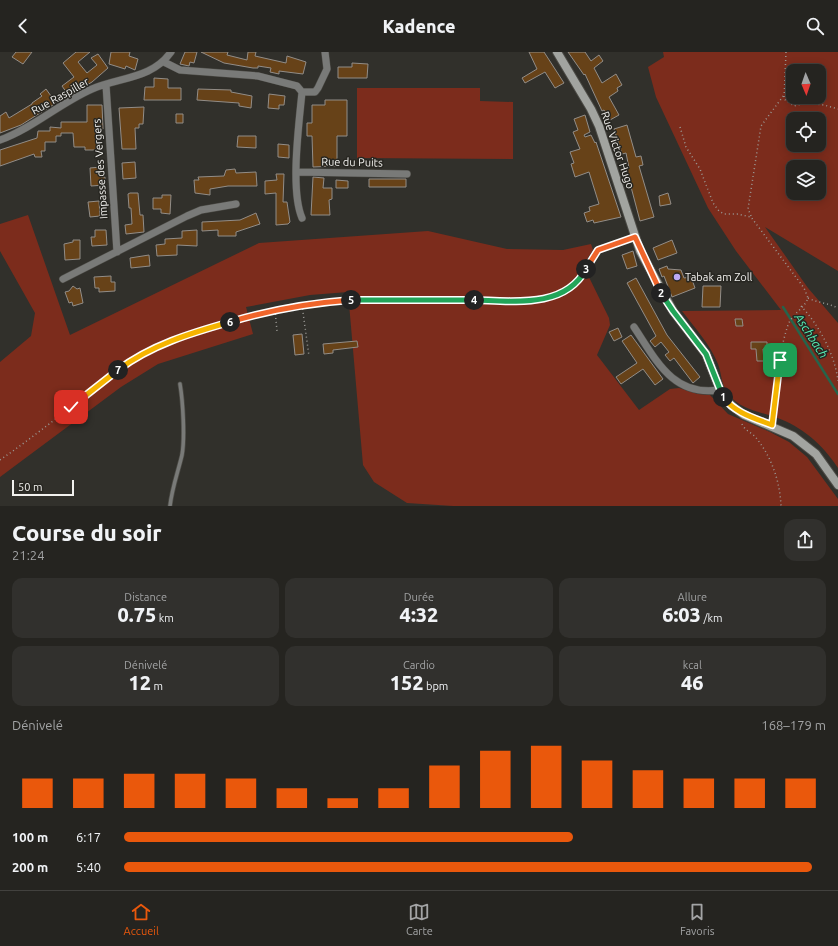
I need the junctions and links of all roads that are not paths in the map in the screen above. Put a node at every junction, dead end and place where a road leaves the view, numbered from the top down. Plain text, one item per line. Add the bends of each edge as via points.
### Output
1 (171, 52) edge
2 (325, 52) edge
3 (557, 52) edge
4 (164, 62) junction
5 (106, 85) junction
6 (302, 92) junction
7 (0, 140) edge
8 (296, 172) junction
9 (407, 174) dead end
10 (236, 204) dead end
11 (302, 218) dead end
12 (635, 237) junction
13 (116, 252) junction
14 (63, 280) dead end
15 (326, 302) road end
16 (634, 327) dead end
17 (180, 384) dead end
18 (719, 390) junction
19 (838, 485) edge
20 (170, 506) edge

1 - 4 street, Rue Raspiller
2 - 6 street via 327,69 318,88 315,92
3 - 12 street, Rue Victor Hugo via 599,126
4 - 5 street, Rue Raspiller via 155,69
4 - 6 street via 180,70 258,76 297,86
5 - 7 street, Rue Raspiller via 92,89 17,133
5 - 13 street, Impasse des Vergers
6 - 8 street
8 - 9 street, Rue du Puits
8 - 11 street via 299,211
10 - 13 street via 201,210
12 - 15 lane via 598,250 584,274 568,289 554,296 514,301 367,299
12 - 18 street, Rue Victor Hugo via 661,293 706,354
13 - 14 street
16 - 18 street via 673,380 692,390
17 - 20 lane via 183,398 182,454
18 - 19 street, Rue Victor Hugo via 726,401 744,415 793,436 816,454

